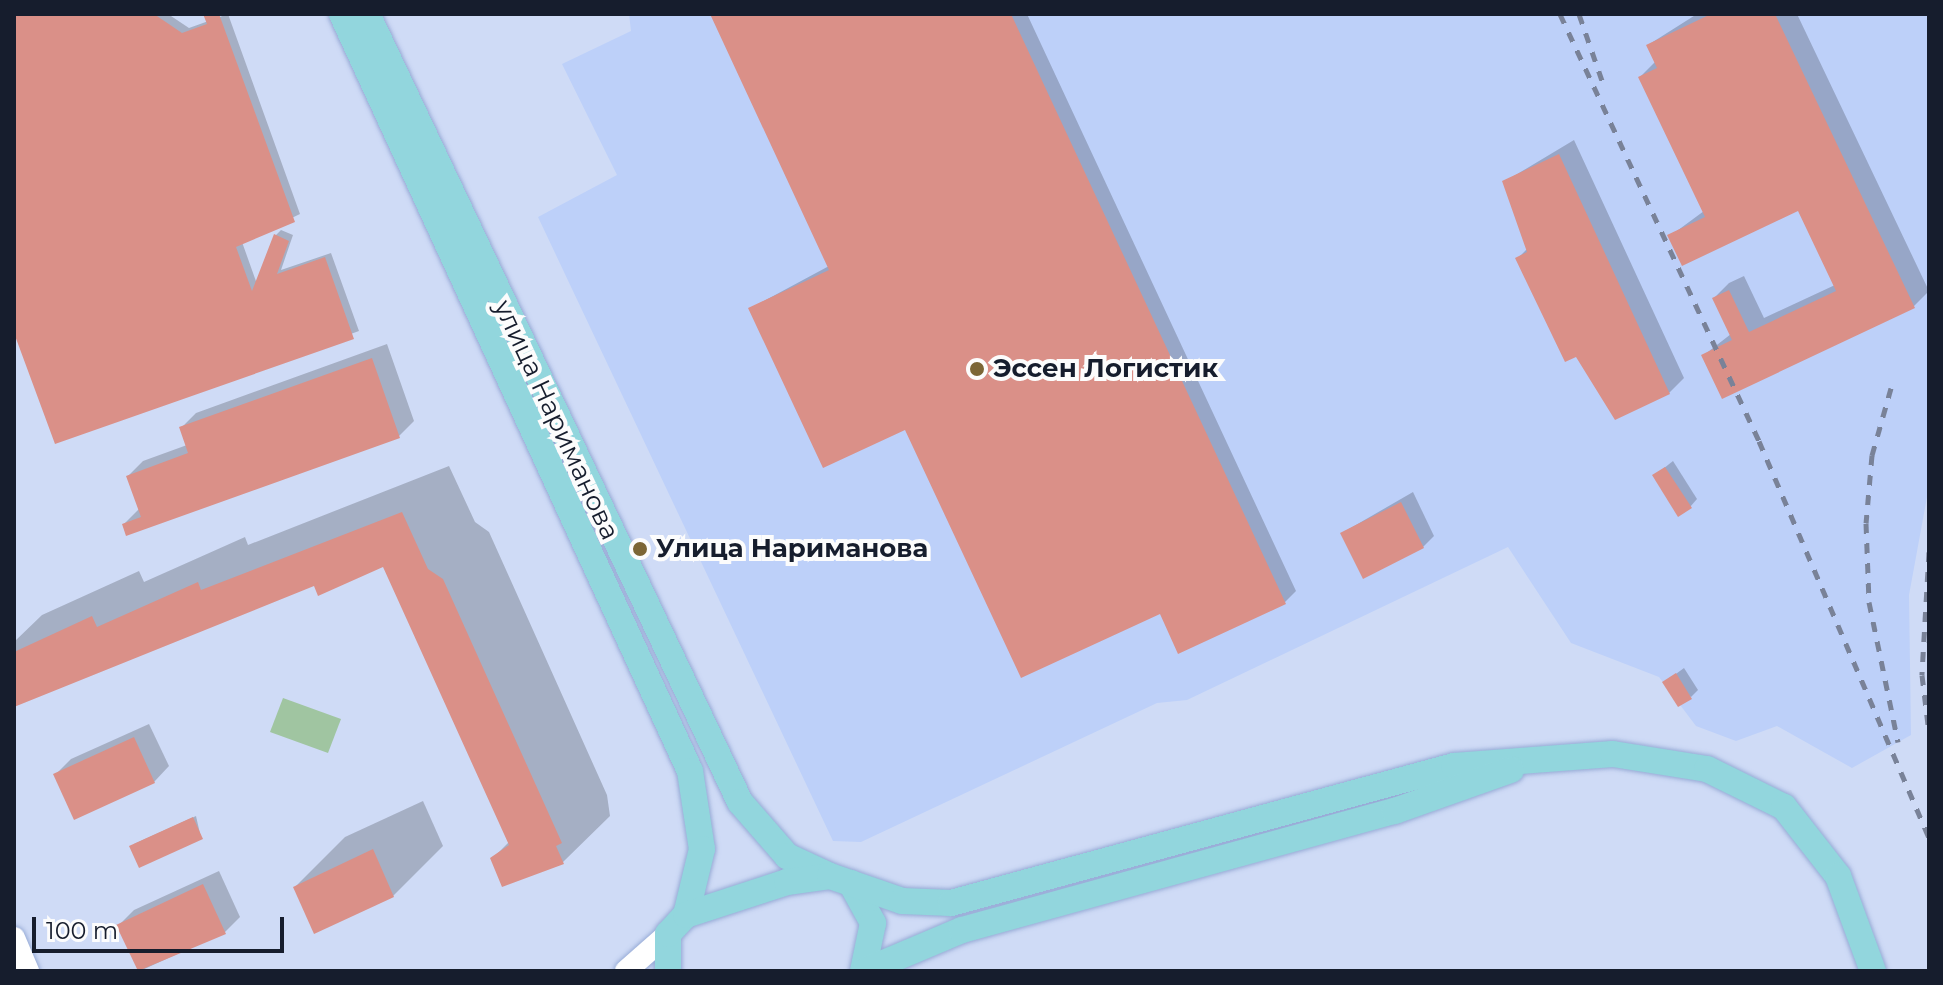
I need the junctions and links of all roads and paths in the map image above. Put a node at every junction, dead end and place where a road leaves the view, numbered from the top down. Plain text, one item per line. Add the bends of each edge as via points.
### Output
1 (342, 14) edge
2 (367, 14) edge
3 (1537, 761) junction
4 (841, 880) junction
5 (677, 925) junction
6 (14, 938) edge
7 (28, 971) edge
8 (626, 971) edge
9 (668, 971) edge
10 (864, 971) edge
11 (1873, 971) edge

1 - 5 main road, улица Нариманова via 690,771 702,849
2 - 4 main road, улица Нариманова via 740,802 787,856
3 - 4 main road, улица Нариманова via 1454,766 1379,783 951,903 902,901
3 - 10 main road via 1395,811 962,930
3 - 11 main road, улица Нариманова via 1667,759 1746,785 1784,807 1838,876
4 - 5 main road
4 - 10 main road via 873,923
5 - 8 street
5 - 9 main road, улица Нариманова
6 - 7 street

